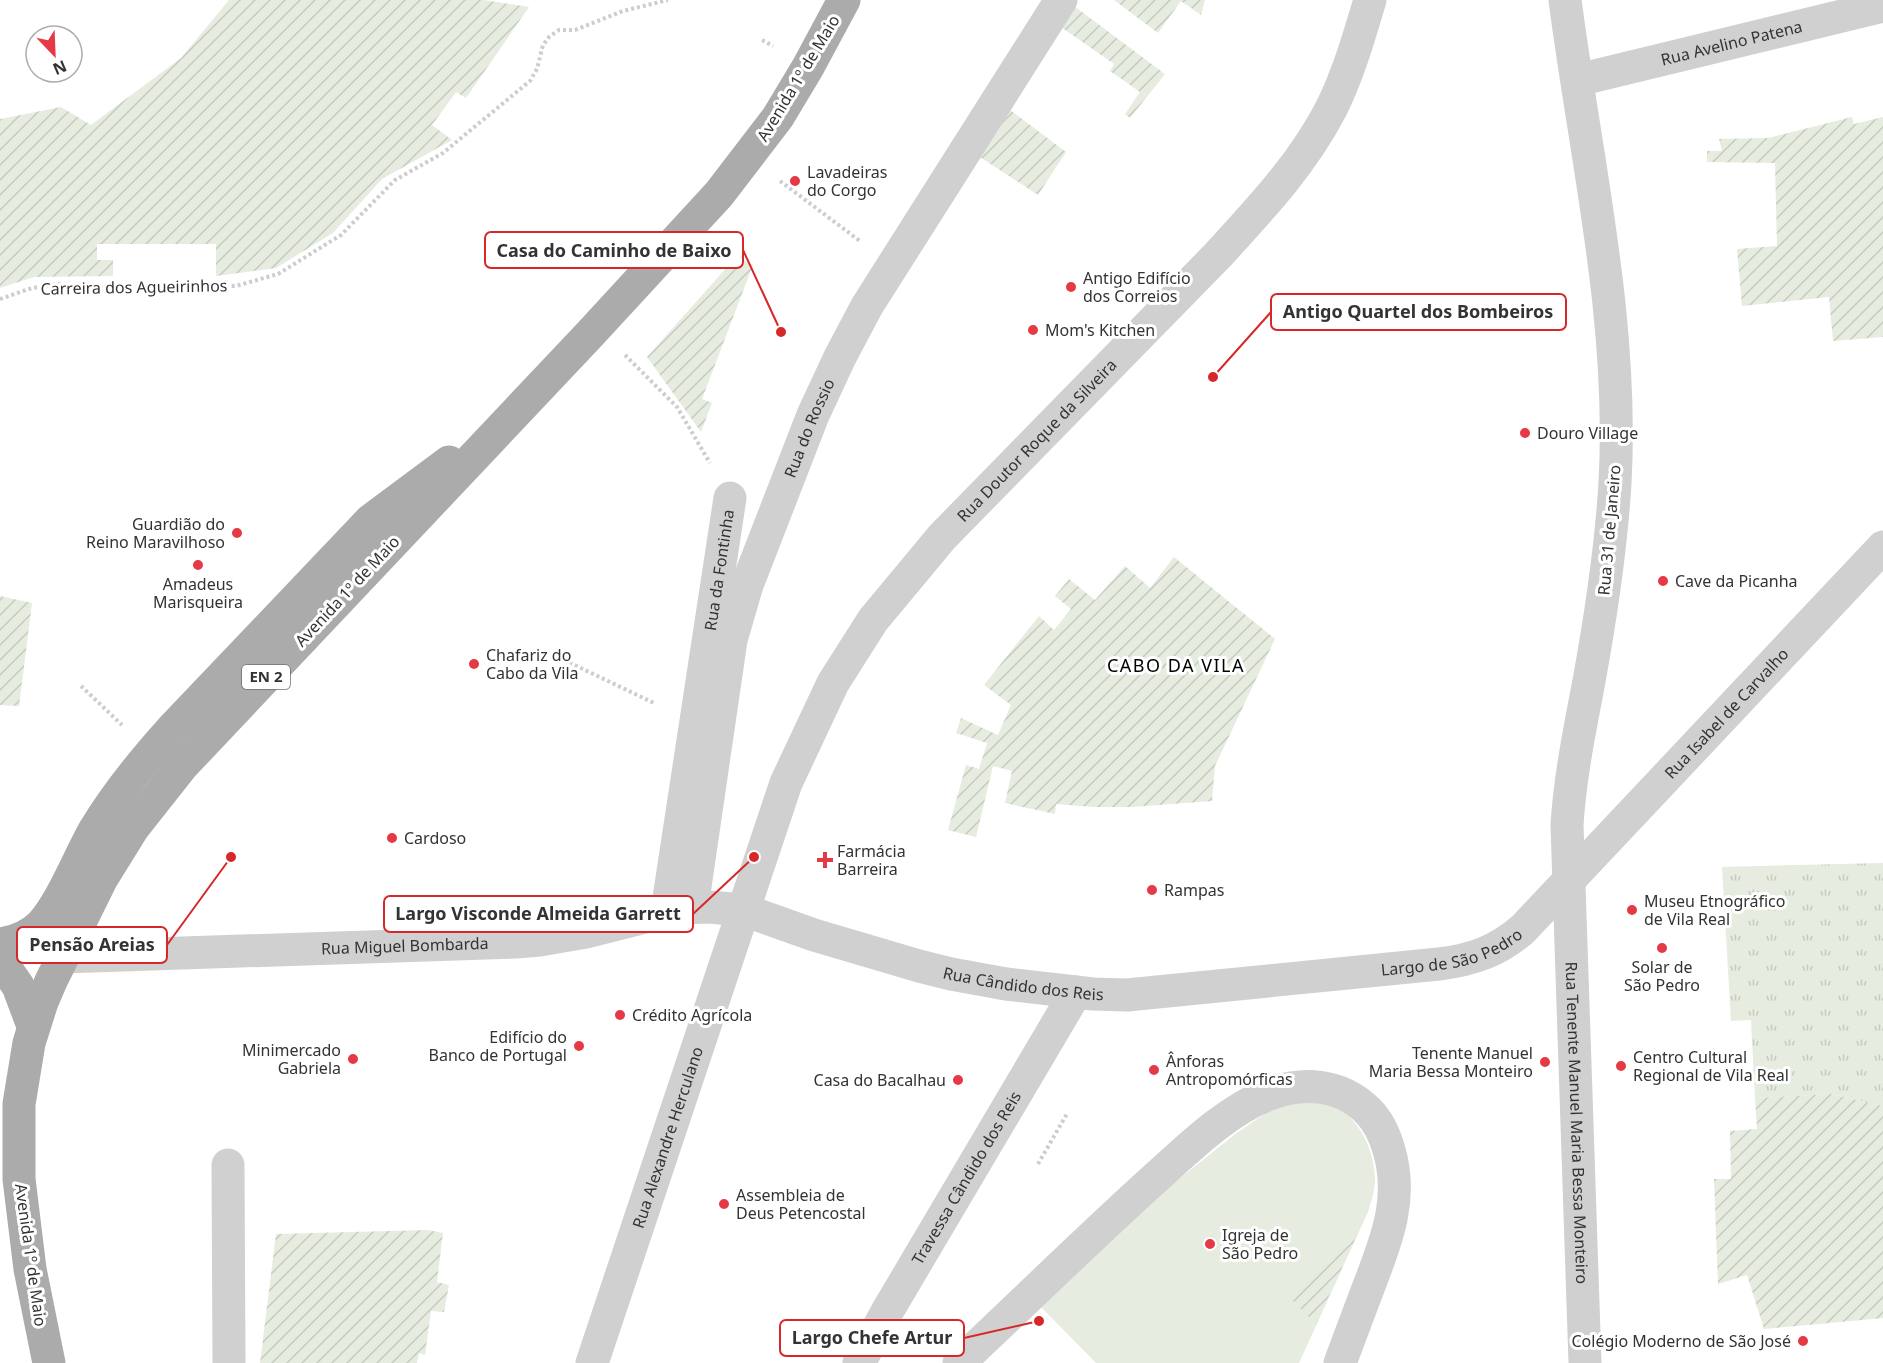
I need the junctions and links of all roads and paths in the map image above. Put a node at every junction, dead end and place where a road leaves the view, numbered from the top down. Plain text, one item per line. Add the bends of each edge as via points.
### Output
1 (668, 0) edge
2 (844, 0) edge
3 (1061, 0) edge
4 (1370, 0) edge
5 (1565, 0) edge
6 (1883, 6) edge
7 (1578, 80) junction
8 (778, 179) dead end
9 (892, 265) junction
10 (0, 299) edge
11 (622, 352) dead end
12 (505, 424) junction
13 (730, 498) joint
14 (1883, 547) edge
15 (564, 660) dead end
16 (81, 686) dead end
17 (666, 709) dead end
18 (117, 719) dead end
19 (1569, 880) junction
20 (679, 909) junction
21 (744, 910) junction
22 (0, 944) edge
23 (63, 957) junction
24 (0, 960) edge
25 (1311, 977) joint
26 (1076, 992) junction
27 (33, 1026) junction
28 (1068, 1112) dead end
29 (1038, 1164) dead end
30 (228, 1165) dead end
31 (49, 1363) edge
32 (229, 1363) edge
33 (592, 1363) edge
34 (859, 1363) edge
35 (959, 1363) edge
36 (1340, 1363) edge
37 (1585, 1363) edge

1 - 10 path, Carreira dos Agueirinhos via 575,30 559,30 549,37 530,81 443,153 395,180 341,235 278,274 236,286 111,288 57,284
2 - 12 main road, Avenida 1º de Maio / EN 2 via 793,93 741,168
3 - 9 street, Rua do Rossio
4 - 21 street, Rua Doutor Roque da Silveira via 1332,107 1282,183 1218,255 942,537 859,641 821,706 786,783
5 - 7 street, Rua 31 de Janeiro
6 - 7 street, Rua Avelino Patena
7 - 19 street, Rua 31 de Janeiro via 1612,321 1617,419 1604,591 1569,795
8 - 9 path
9 - 20 street, Rua do Rossio via 822,394 740,604
11 - 13 path, Rua da Fontinha via 677,407
12 - 22 main road via 383,510 349,541 139,766 97,826 41,924 20,939
12 - 23 main road, Avenida 1º de Maio / EN 2 via 182,766 119,849
13 - 20 street, Rua da Fontinha
14 - 19 street, Rua Isabel de Carvalho
15 - 17 path
16 - 18 path
19 - 25 street, Largo de São Pedro via 1509,942 1482,955 1450,963
19 - 37 street, Rua Tenente Manuel Maria Bessa Monteiro
20 - 21 street, Rua Miguel Bombarda
20 - 23 street, Rua Miguel Bombarda via 586,932 516,942
21 - 26 street, Rua Cândido dos Reis via 919,966 981,980
21 - 33 street, Rua Alexandre Herculano
23 - 27 main road, Avenida 1º de Maio / EN 2
24 - 27 main road via 18,986
25 - 26 street, Rua Cândido dos Reis via 1127,994
26 - 34 street, Travessa Cândido dos Reis
27 - 31 main road, Avenida 1º de Maio / EN 2 via 19,1104 20,1179 30,1269
28 - 29 path
30 - 32 street
35 - 36 street via 1137,1195 1230,1115 1266,1095 1303,1085 1325,1087 1356,1100 1370,1112 1387,1143 1396,1184 1386,1242

